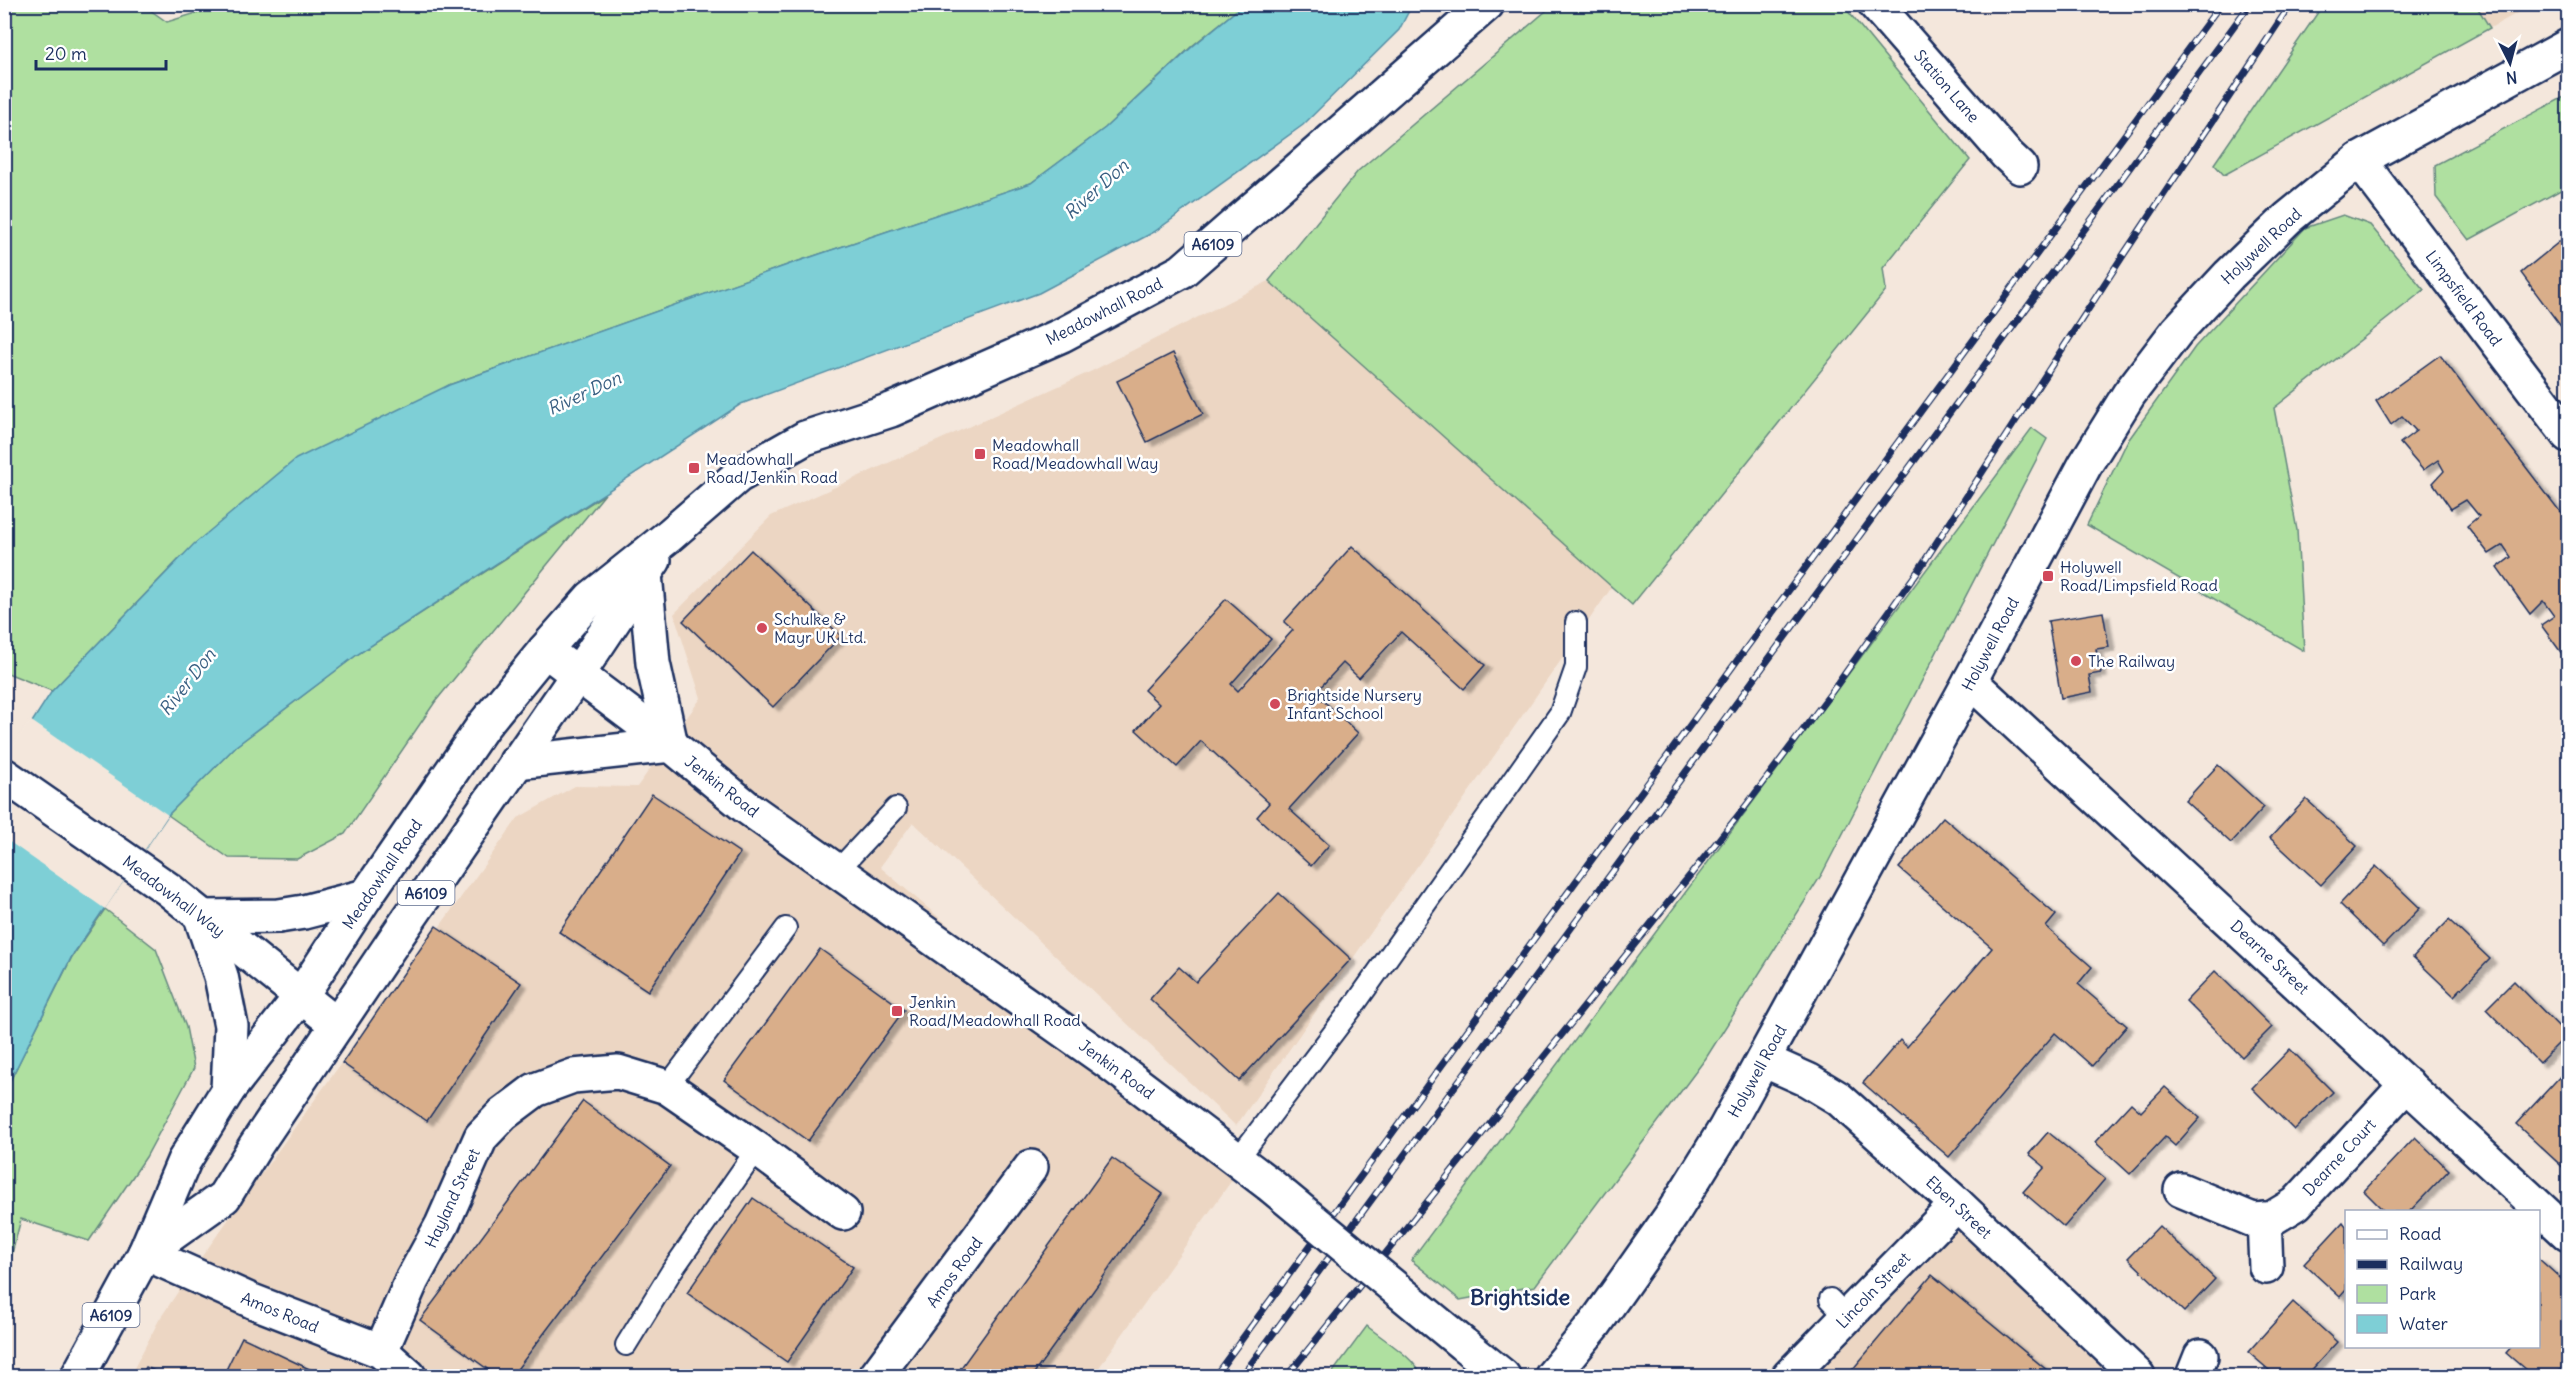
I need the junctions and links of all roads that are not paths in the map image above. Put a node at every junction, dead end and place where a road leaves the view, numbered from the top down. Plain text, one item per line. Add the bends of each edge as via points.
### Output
1 (1487, 4) edge
2 (1875, 4) edge
3 (2568, 46) edge
4 (2359, 160) junction
5 (2020, 167) dead end
6 (2568, 435) edge
7 (670, 535) junction
8 (645, 574) junction
9 (1576, 622) dead end
10 (545, 650) junction
11 (579, 674) junction
12 (1970, 681) junction
13 (671, 745) junction
14 (516, 762) junction
15 (4, 775) edge
16 (896, 808) dead end
17 (838, 870) junction
18 (366, 897) junction
19 (201, 917) junction
20 (786, 928) dead end
21 (301, 996) junction
22 (337, 1025) junction
23 (1763, 1060) junction
24 (2407, 1084) junction
25 (667, 1087) junction
26 (228, 1090) junction
27 (757, 1149) junction
28 (1237, 1160) junction
29 (1031, 1167) dead end
30 (2181, 1190) dead end
31 (1957, 1204) junction
32 (843, 1213) dead end
33 (2264, 1220) junction
34 (2568, 1234) edge
35 (145, 1253) junction
36 (2266, 1267) dead end
37 (626, 1345) dead end
38 (381, 1351) junction
39 (78, 1377) edge
40 (409, 1377) edge
41 (876, 1377) edge
42 (1503, 1377) edge
43 (1552, 1377) edge
44 (1789, 1377) edge
45 (2138, 1377) edge

1 - 7 street, Meadowhall Road / A6109 via 1182,271 1062,335 891,410 806,438 738,476
2 - 5 street, Station Lane
3 - 4 street, Holywell Road
4 - 6 street, Limpsfield Road
4 - 12 street, Holywell Road via 2288,218 2229,275 2177,331 2129,394 2085,465
7 - 8 street, Meadowhall Road / A6109
7 - 10 street, Meadowhall Road / A6109 via 591,598
8 - 11 street, Meadowhall Road / A6109
8 - 13 street via 653,663
9 - 28 lane via 1576,667 1560,713 1353,1007
10 - 11 street, Jenkin Road
10 - 18 street, Meadowhall Road / A6109 via 483,726
11 - 13 street, Jenkin Road
11 - 14 street, Meadowhall Road / A6109
12 - 23 street, Holywell Road
12 - 24 street, Dearne Street
13 - 14 street
13 - 17 street, Jenkin Road via 745,806
14 - 22 street, Meadowhall Road / A6109
15 - 19 street, Meadowhall Way via 168,889
16 - 17 lane
17 - 28 street, Jenkin Road via 1111,1064
18 - 19 street via 279,916
18 - 21 street, Meadowhall Road / A6109
19 - 21 street, Meadowhall Way
19 - 26 street via 221,976 231,1026
20 - 25 lane
21 - 22 street, Meadowhall Way
21 - 26 street, Meadowhall Road / A6109
22 - 35 street, Meadowhall Road / A6109 via 224,1197
23 - 31 street, Eben Street via 1838,1098
23 - 43 street, Holywell Road via 1671,1216 1595,1324
24 - 33 street, Dearne Court via 2296,1204
24 - 34 street, Dearne Street
25 - 27 street, Hayland Street
25 - 38 street, Hayland Street via 618,1072 573,1076 535,1090 503,1114 481,1137
26 - 35 street, Meadowhall Road / A6109 via 184,1161
27 - 32 street, Hayland Street
27 - 37 lane via 671,1272
28 - 42 street, Jenkin Road, bridge
29 - 41 street, Amos Road
30 - 33 street via 2253,1220
31 - 44 street, Lincoln Street via 1838,1307
31 - 45 street, Eben Street
33 - 36 street
35 - 38 street, Amos Road via 252,1301
35 - 39 street, Meadowhall Road / A6109
38 - 40 street, Amos Road

